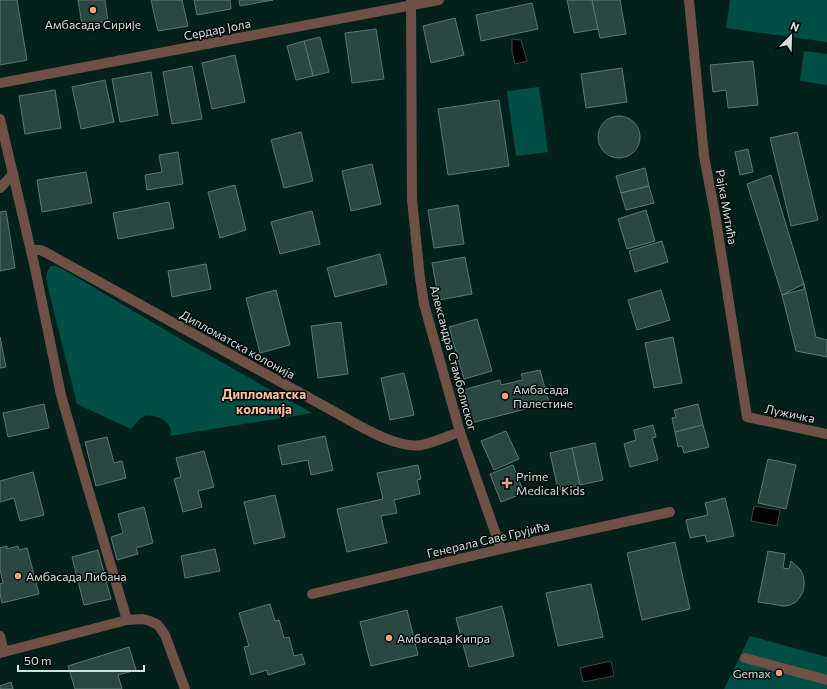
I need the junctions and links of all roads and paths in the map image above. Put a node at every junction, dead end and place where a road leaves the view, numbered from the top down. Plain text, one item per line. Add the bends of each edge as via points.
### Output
1 (439, 0) edge
2 (689, 0) edge
3 (410, 2) edge
4 (0, 83) edge
5 (0, 119) edge
6 (13, 174) junction
7 (0, 188) edge
8 (31, 250) junction
9 (747, 418) joint
10 (460, 432) junction
11 (827, 434) edge
12 (670, 512) dead end
13 (501, 549) junction
14 (312, 594) dead end
15 (126, 620) junction
16 (0, 636) edge
17 (2, 652) edge
18 (745, 658) dead end
19 (827, 680) edge
20 (185, 689) edge

1 - 3 street, Сердар Јола
2 - 9 street, Рајка Митића via 704,156
3 - 4 street, Сердар Јола
3 - 10 street, Александра Стамболиског via 412,200 420,278 424,304
5 - 6 street
6 - 7 street
6 - 8 street
8 - 10 street, Дипломатска колонија via 45,252 367,430 408,445 423,444
8 - 15 street via 61,395
9 - 11 street, Лужичка
10 - 13 street, Александра Стамболиског
12 - 13 street, Генерала Саве Грујића
13 - 14 street, Генерала Саве Грујића
15 - 17 street
15 - 20 street via 142,619 158,625 165,635
16 - 17 street
18 - 19 street

